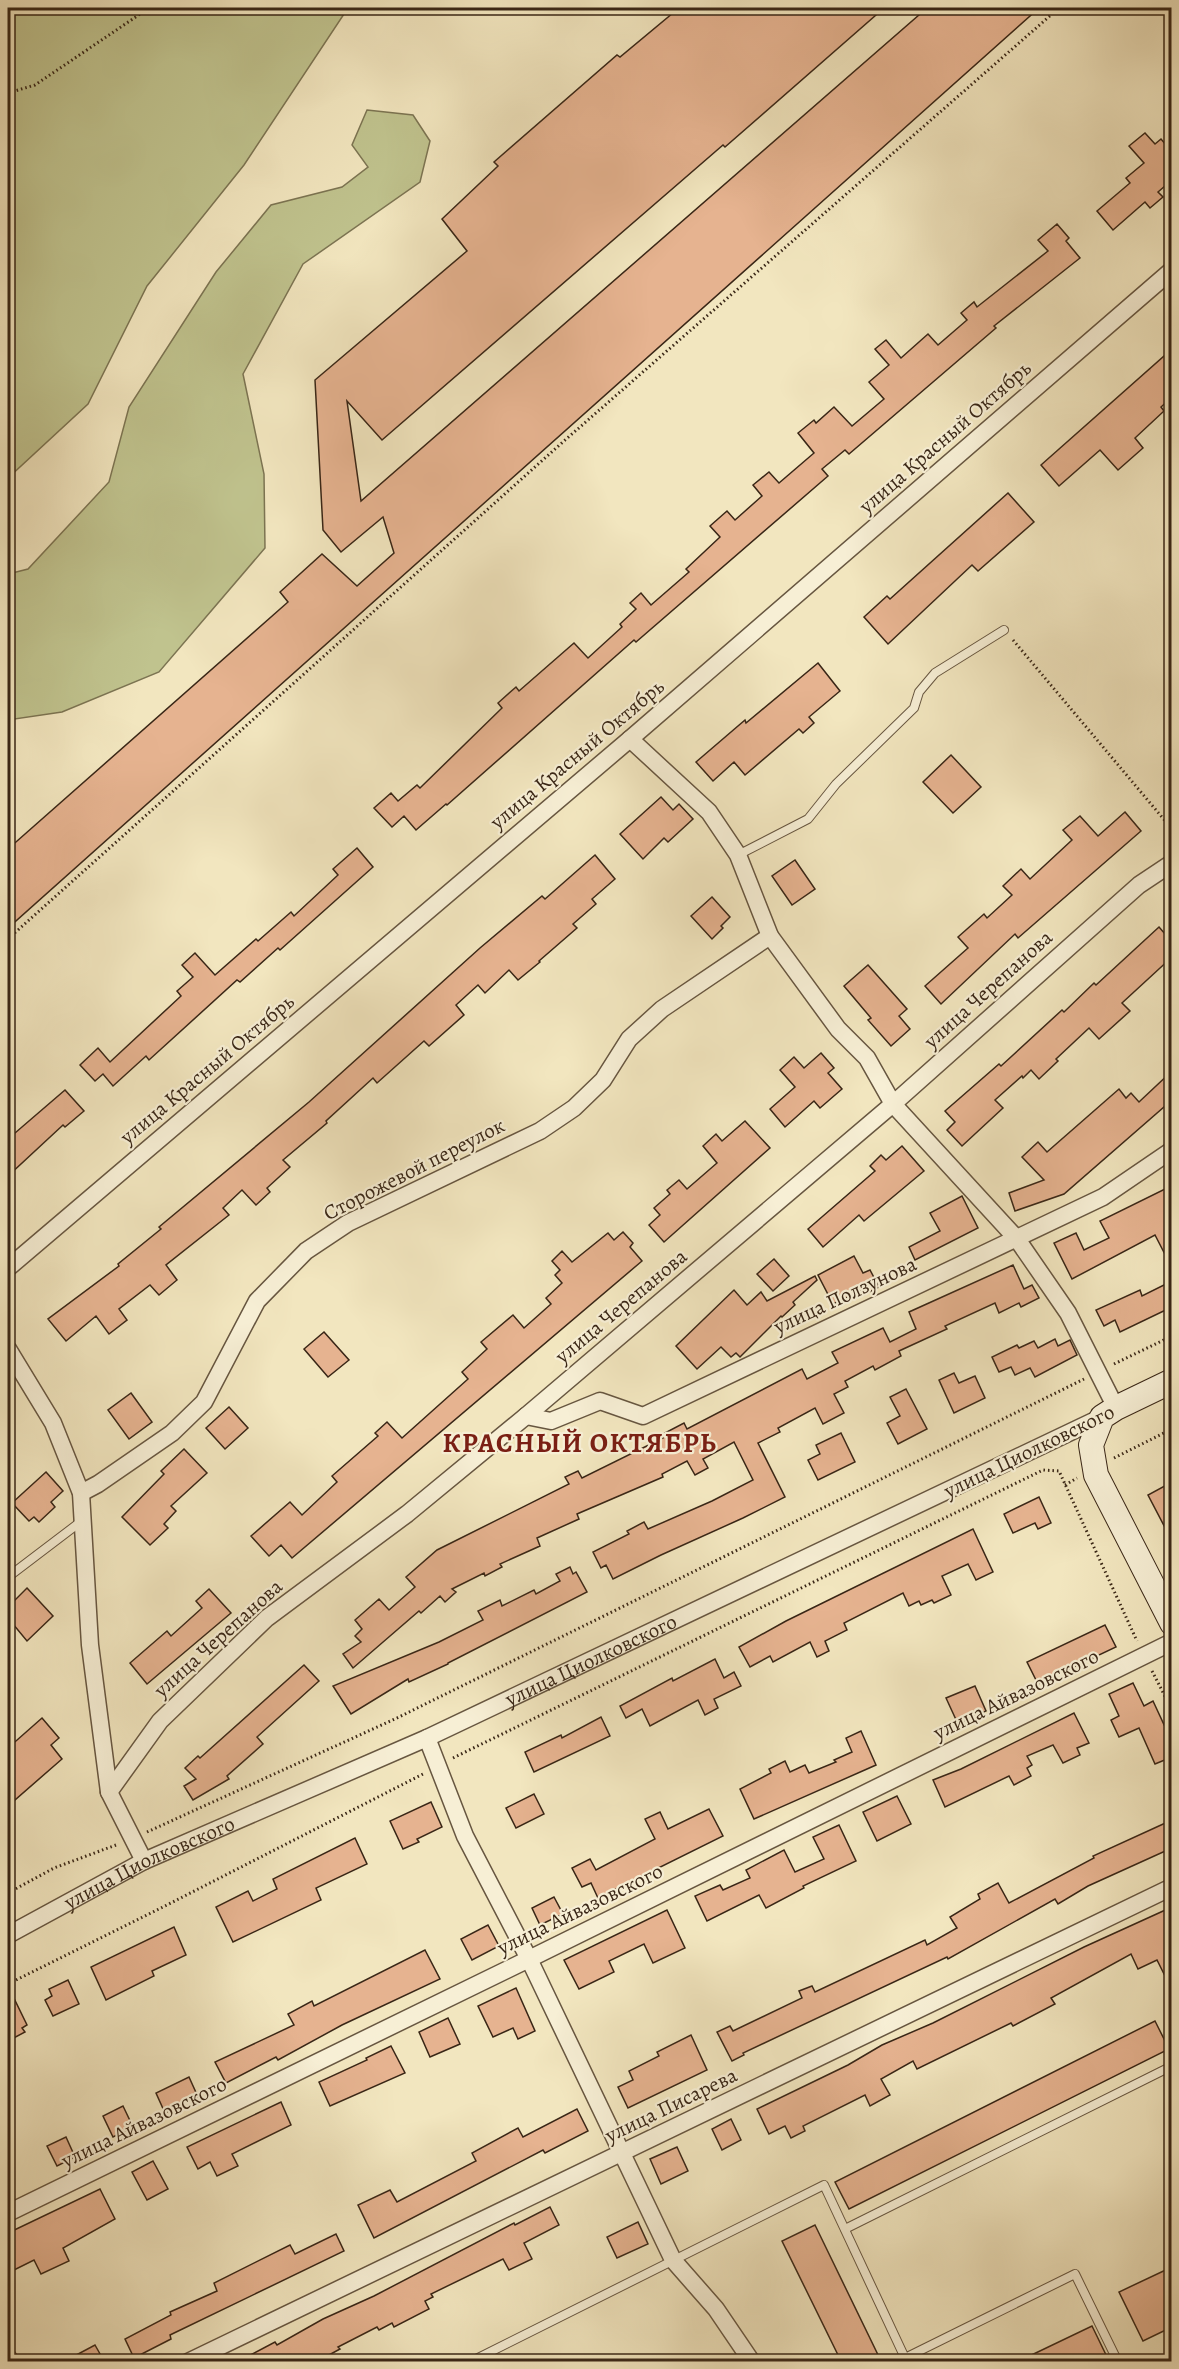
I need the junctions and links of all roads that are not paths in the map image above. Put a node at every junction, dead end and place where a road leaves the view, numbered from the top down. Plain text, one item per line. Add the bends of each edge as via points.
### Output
1 (1172, 270) edge
2 (1004, 630) road end
3 (630, 739) junction
4 (738, 855) junction
5 (1172, 863) edge
6 (770, 936) junction
7 (894, 1104) junction
8 (1172, 1150) edge
9 (1017, 1239) junction
10 (8, 1268) edge
11 (8, 1349) edge
12 (1172, 1381) edge
13 (1109, 1413) junction
14 (526, 1416) junction
15 (81, 1493) junction
16 (83, 1520) junction
17 (8, 1577) edge
18 (1172, 1623) edge
19 (1172, 1642) edge
20 (427, 1738) junction
21 (109, 1792) junction
22 (144, 1861) junction
23 (1172, 1887) edge
24 (8, 1935) edge
25 (529, 1959) junction
26 (1172, 2066) edge
27 (621, 2154) junction
28 (8, 2213) edge
29 (845, 2229) junction
30 (673, 2260) junction
31 (8, 2357) edge
32 (10, 2361) edge
33 (188, 2361) edge
34 (470, 2361) edge
35 (752, 2361) edge
36 (1118, 2361) edge

1 - 3 street, улица Красный Октябрь
2 - 4 lane via 936,673 919,692 914,708 836,784 808,819
3 - 4 street via 710,812
3 - 10 street, улица Красный Октябрь
4 - 6 street
5 - 7 street, улица Черепанова via 1139,885
6 - 7 street via 838,1029 867,1058
6 - 15 street, Сторожевой переулок via 662,1009 629,1039 603,1080 574,1108 540,1131 348,1223 306,1251 257,1301 204,1402 172,1433
7 - 9 street
7 - 14 street, улица Черепанова
8 - 9 street, улица Ползунова via 1103,1197
9 - 13 street via 1068,1312 1098,1372
9 - 14 street, улица Ползунова via 643,1416 600,1401 551,1421
11 - 15 street via 53,1423
12 - 13 street, улица Циолковского
13 - 18 street via 1090,1445 1096,1475
13 - 20 street, улица Циолковского
14 - 21 street, улица Черепанова via 407,1514 267,1618 160,1721
15 - 16 street
16 - 17 lane
16 - 21 street via 90,1645
19 - 25 street, улица Айвазовского
20 - 22 street, улица Циолковского
20 - 25 street via 465,1836
21 - 22 street
22 - 24 street, улица Циолковского
23 - 27 street, улица Писарева
25 - 27 street
25 - 28 street, улица Айвазовского
26 - 29 lane
27 - 30 street
27 - 33 street, улица Писарева
29 - 30 lane via 824,2185
29 - 36 lane via 905,2358 1075,2274
30 - 34 lane
30 - 35 street via 716,2309
31 - 32 street

